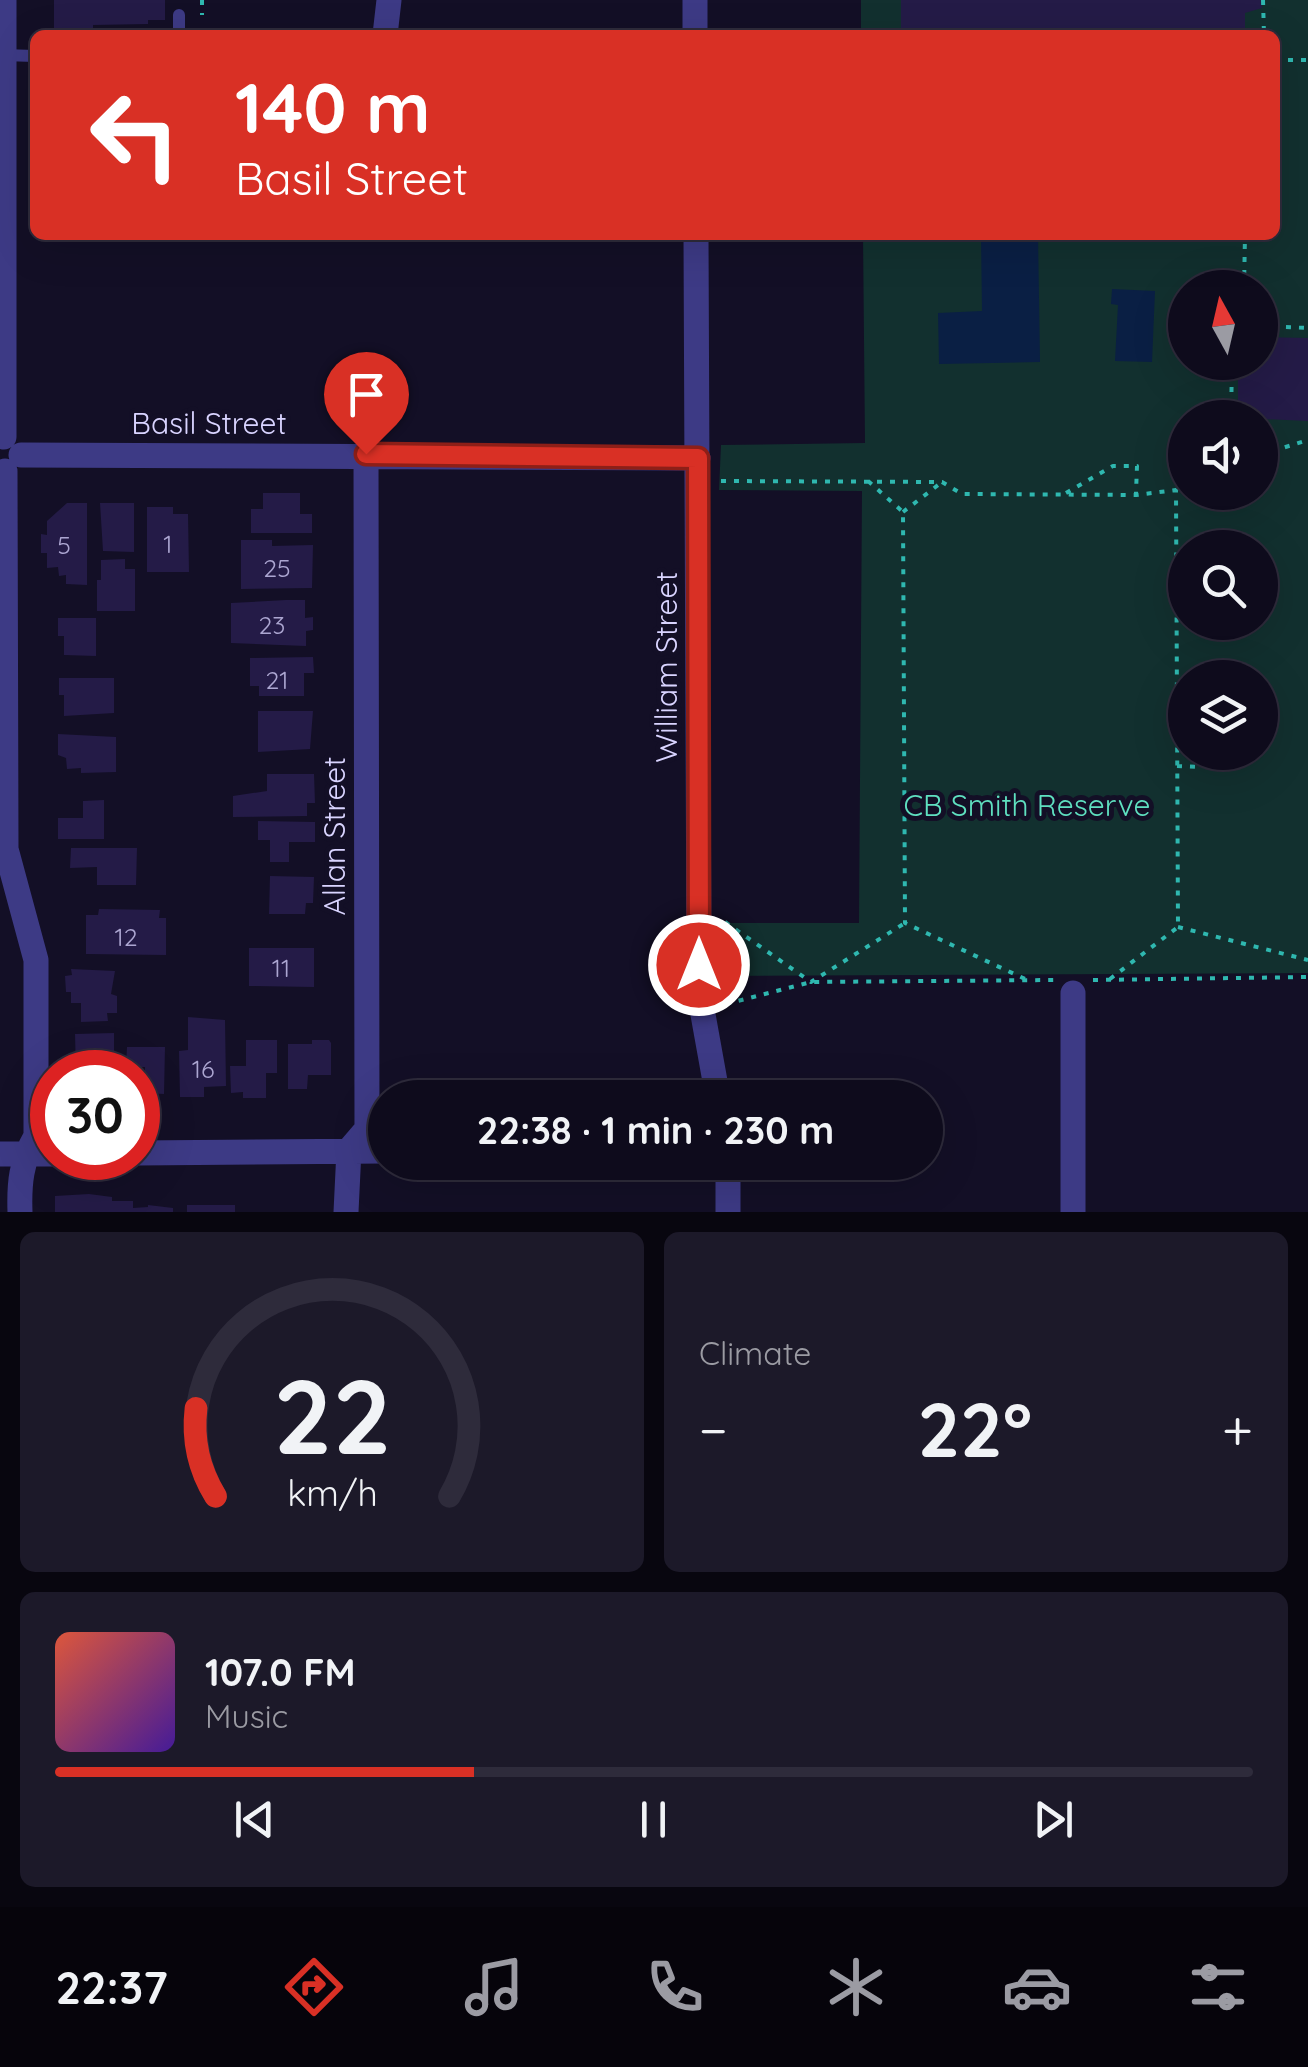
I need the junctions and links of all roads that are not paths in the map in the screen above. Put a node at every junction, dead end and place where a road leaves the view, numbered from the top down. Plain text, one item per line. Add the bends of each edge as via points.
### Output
1 (4, 0) edge
2 (389, 0) edge
3 (695, 0) edge
4 (179, 15) dead end
5 (179, 30) edge
6 (386, 30) edge
7 (695, 30) edge
8 (2, 56) edge
9 (30, 56) edge
10 (696, 240) edge
11 (6, 454) edge
12 (366, 454) junction
13 (698, 458) junction
14 (1074, 984) road end
15 (715, 1080) edge
16 (349, 1150) junction
17 (368, 1150) edge
18 (160, 1153) edge
19 (13, 1154) edge
20 (728, 1180) edge
21 (20, 1212) edge
22 (346, 1212) edge
23 (728, 1212) edge
24 (1073, 1212) edge

1 - 8 street
2 - 6 street
3 - 7 street
4 - 5 lane
8 - 9 lane
8 - 11 street
10 - 13 street, William Street
11 - 12 street, Basil Street
11 - 19 street via 6,849 36,960 36,1136
12 - 13 street, Basil Street
12 - 16 street, Allan Street via 367,1128
13 - 15 street, William Street via 699,913 702,1009
14 - 24 street
16 - 17 street
16 - 18 street
16 - 22 street, Allan Street
19 - 21 street
20 - 23 street

